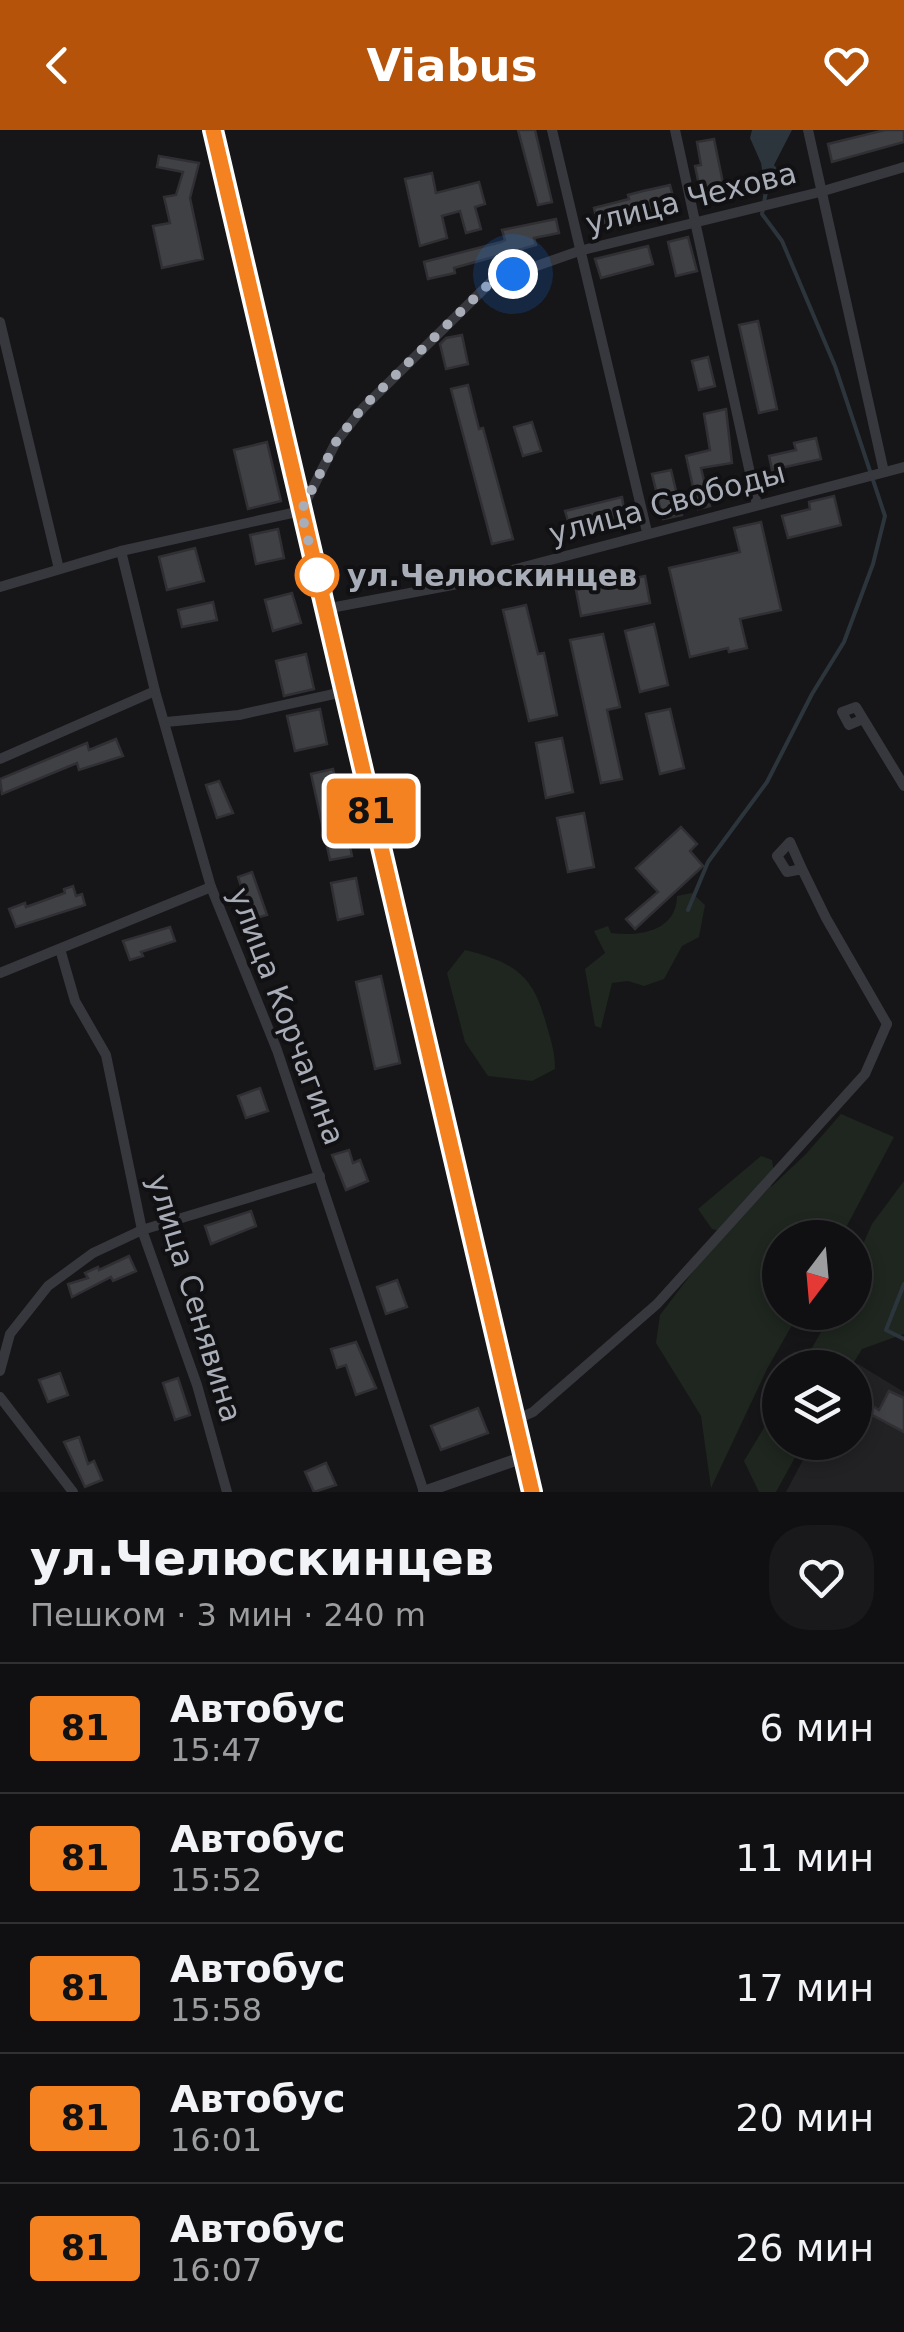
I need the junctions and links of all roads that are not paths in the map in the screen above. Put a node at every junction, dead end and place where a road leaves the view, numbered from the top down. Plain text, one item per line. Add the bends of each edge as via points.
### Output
1 (213, 130) edge
2 (552, 130) edge
3 (675, 130) edge
4 (808, 130) edge
5 (904, 166) edge
6 (820, 192) junction
7 (696, 221) junction
8 (579, 251) junction
9 (0, 322) edge
10 (904, 468) edge
11 (884, 472) junction
12 (757, 504) junction
13 (301, 511) junction
14 (647, 532) junction
15 (121, 551) junction
16 (59, 570) junction
17 (0, 587) edge
18 (325, 608) junction
19 (155, 691) junction
20 (344, 692) junction
21 (863, 719) dead end
22 (166, 722) junction
23 (0, 759) edge
24 (904, 786) edge
25 (802, 870) dead end
26 (211, 887) junction
27 (60, 949) junction
28 (0, 973) edge
29 (904, 1021) edge
30 (888, 1024) junction
31 (320, 1176) junction
32 (142, 1230) junction
33 (0, 1372) edge
34 (0, 1397) edge
35 (515, 1420) junction
36 (524, 1457) junction
37 (73, 1492) edge
38 (227, 1492) edge
39 (424, 1492) edge
40 (532, 1492) edge

1 - 13 main road
2 - 8 street
3 - 7 street
4 - 6 street
5 - 6 street, улица Чехова
6 - 7 street, улица Чехова
6 - 11 street
7 - 8 street, улица Чехова
7 - 12 street
8 - 13 street, улица Чехова via 491,282 362,408 336,442
8 - 14 street
9 - 16 street
10 - 11 street, улица Свободы
11 - 12 street, улица Свободы
12 - 14 street, улица Свободы
13 - 15 street
13 - 18 main road
14 - 18 street, улица Свободы via 462,583
15 - 16 street
15 - 19 street, улица Корчагина
16 - 17 street
18 - 20 main road
19 - 22 street, улица Корчагина
19 - 23 street
20 - 22 street via 238,715
20 - 35 main road
21 - 24 street
22 - 26 street, улица Корчагина
25 - 30 street
26 - 27 street
26 - 31 street, улица Корчагина
27 - 28 street
27 - 32 street, улица Сенявина via 75,1001 106,1055
29 - 30 street
30 - 35 street via 865,1074 658,1304 533,1412
31 - 32 street
31 - 39 street, улица Корчагина
32 - 33 street via 92,1253 48,1286 10,1334
32 - 38 street, улица Сенявина
34 - 37 street
35 - 36 main road
36 - 39 street
36 - 40 main road

